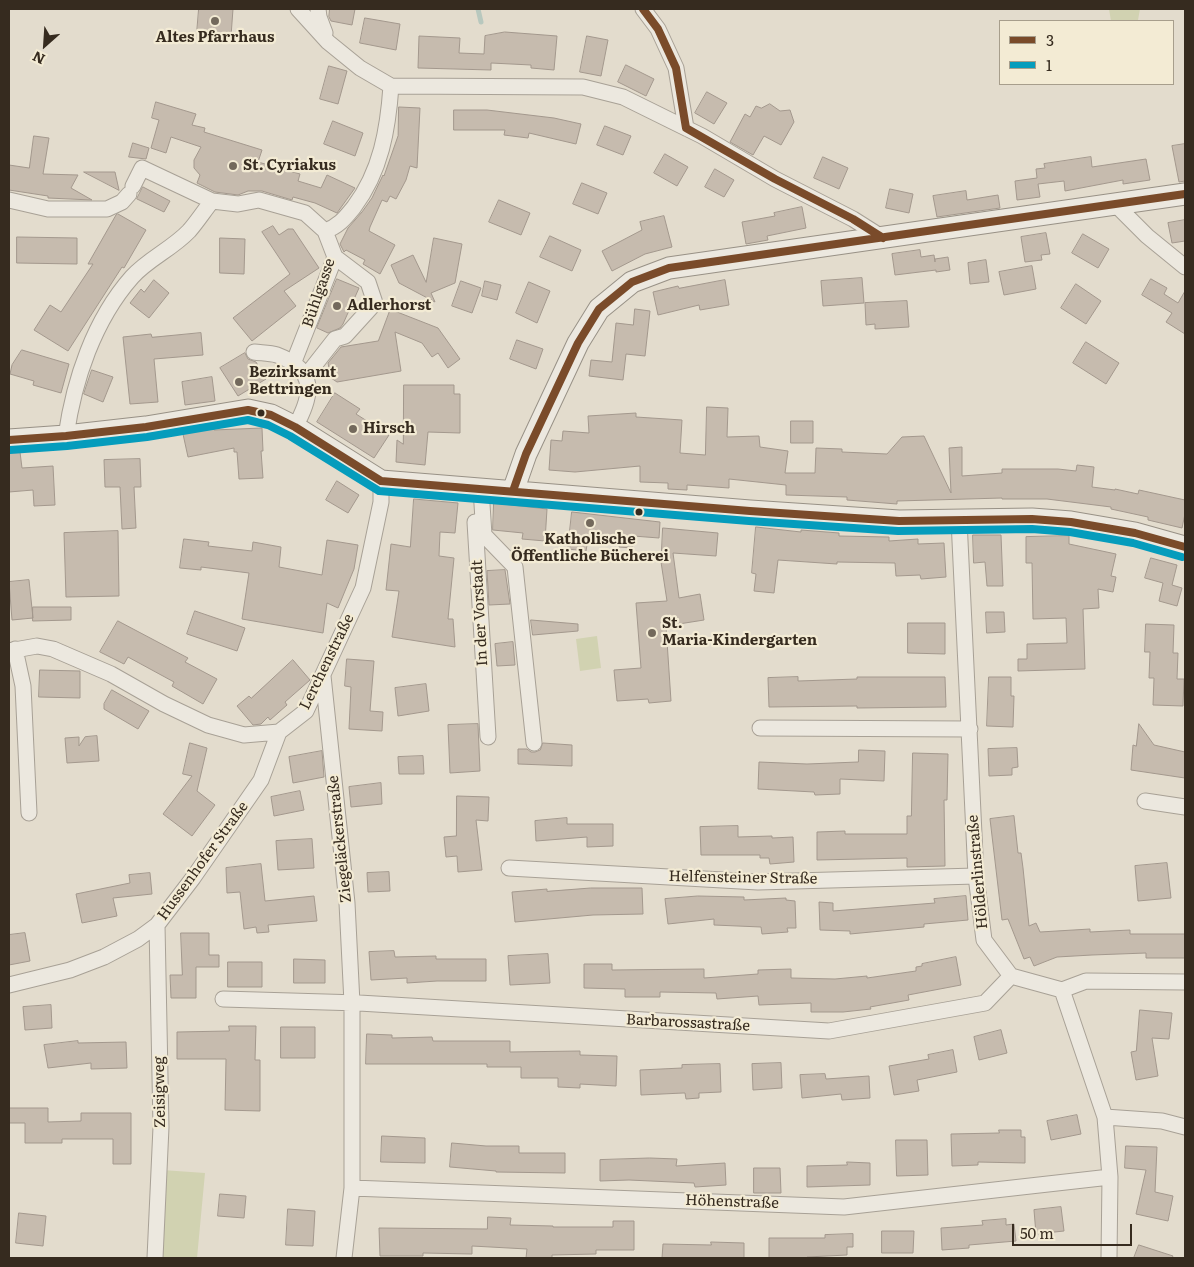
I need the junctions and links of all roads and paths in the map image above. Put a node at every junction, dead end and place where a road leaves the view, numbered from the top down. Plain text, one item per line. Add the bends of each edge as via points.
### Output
1 (298, 9) edge
2 (318, 9) edge
3 (643, 9) edge
4 (328, 42) junction
5 (391, 86) junction
6 (686, 128) junction
7 (1185, 194) edge
8 (9, 200) edge
9 (212, 201) junction
10 (1115, 204) junction
11 (325, 231) junction
12 (882, 238) junction
13 (335, 257) junction
14 (1185, 267) edge
15 (254, 352) dead end
16 (293, 364) junction
17 (306, 376) junction
18 (295, 427) junction
19 (66, 436) junction
20 (9, 440) edge
21 (381, 481) junction
22 (477, 489) junction
23 (513, 491) junction
24 (959, 520) junction
25 (1185, 547) edge
26 (12, 650) edge
27 (323, 676) junction
28 (760, 728) dead end
29 (970, 728) junction
30 (279, 732) junction
31 (488, 737) dead end
32 (534, 742) dead end
33 (1145, 801) dead end
34 (1185, 807) edge
35 (29, 813) dead end
36 (509, 868) dead end
37 (976, 876) junction
38 (157, 925) junction
39 (1010, 976) junction
40 (1185, 982) edge
41 (9, 985) edge
42 (1062, 990) junction
43 (223, 999) dead end
44 (352, 1003) junction
45 (1105, 1117) junction
46 (1185, 1127) edge
47 (1110, 1177) junction
48 (352, 1188) junction
49 (155, 1258) edge
50 (344, 1258) edge
51 (1109, 1258) edge

1 - 4 street
2 - 4 street
3 - 6 street via 658,29 676,68
4 - 5 street via 360,68
5 - 6 street via 583,87 623,97
5 - 11 street via 389,118 377,166 342,223
6 - 12 street
7 - 10 street
8 - 9 street via 48,209 106,208 122,202 142,168
9 - 11 street via 238,204 259,200 305,213
9 - 19 street via 188,232 134,275 114,299 95,334 81,371
10 - 12 street
10 - 14 street
11 - 13 street, Bühlgasse
12 - 23 street via 669,268 632,282 600,310 578,343 526,454
13 - 16 street, Bühlgasse
13 - 17 street via 368,282 375,303 345,336 335,339
15 - 16 street via 276,355
16 - 17 street
17 - 18 street via 310,392
18 - 19 street via 270,415 248,410
18 - 21 street
19 - 20 street
21 - 22 street
21 - 27 street, Lerchenstraße via 381,502 363,588
22 - 23 street
22 - 31 street, In der Vorstadt
22 - 32 street, In der Vorstadt via 484,535 515,567
23 - 24 street via 879,520
24 - 25 street via 1071,522 1135,533
24 - 29 street, Hölderlinstraße
26 - 30 street via 38,646 53,649 110,674 208,725 244,735
26 - 35 street via 23,686
27 - 30 street, Lerchenstraße via 306,711
27 - 44 street, Ziegeläckerstraße via 347,903
28 - 29 street
29 - 37 street, Hölderlinstraße
30 - 38 street, Hussenhofer Straße via 261,780
33 - 34 street
36 - 37 street, Helfensteiner Straße via 758,882
37 - 39 street, Hölderlinstraße via 984,940
38 - 41 street, Hussenhofer Straße via 104,957 70,970
38 - 49 street, Zeisigweg via 161,1127
39 - 42 street
39 - 44 street, Barbarossastraße via 985,1003 829,1031
40 - 42 street via 1086,981
42 - 45 street
43 - 44 street
44 - 48 street, Ziegeläckerstraße
45 - 46 street via 1162,1121
45 - 47 street
47 - 48 street, Höhenstraße via 844,1207
47 - 51 street
48 - 50 street, Ziegeläckerstraße

